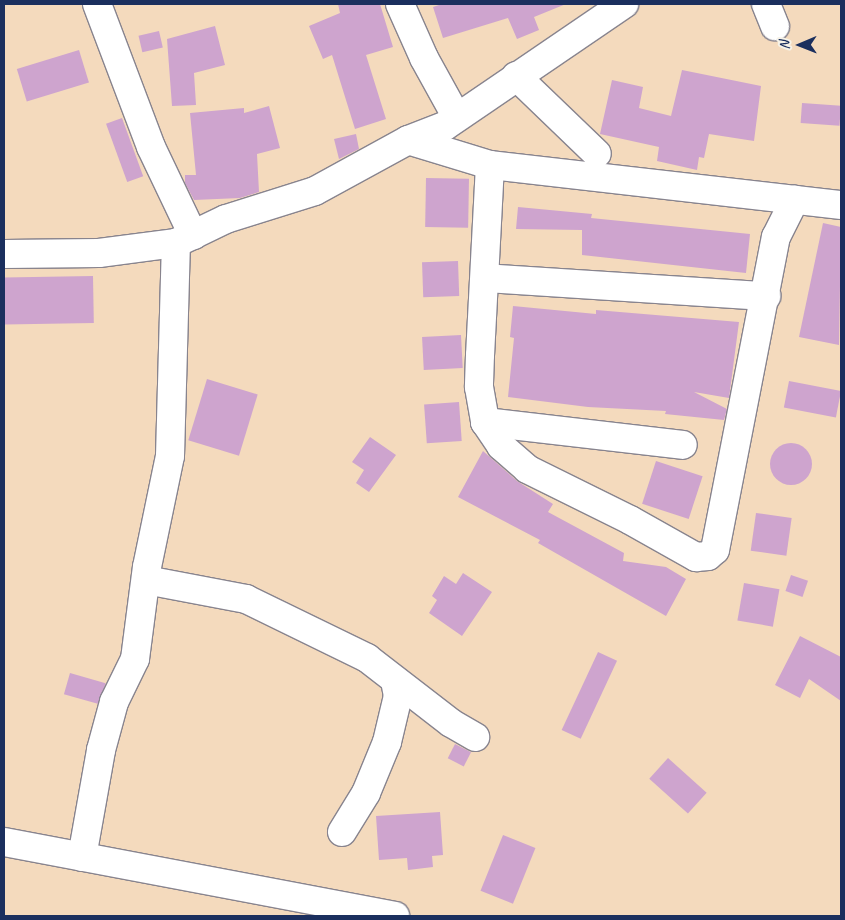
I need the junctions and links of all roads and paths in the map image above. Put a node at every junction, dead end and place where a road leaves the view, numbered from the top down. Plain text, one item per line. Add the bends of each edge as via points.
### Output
1 (98, 4) edge
2 (400, 4) edge
3 (624, 4) edge
4 (516, 76) junction
5 (456, 116) junction
6 (408, 140) junction
7 (598, 154) dead end
8 (490, 165) junction
9 (796, 198) junction
10 (841, 205) edge
11 (184, 239) junction
12 (4, 254) edge
13 (485, 278) junction
14 (766, 296) junction
15 (485, 422) junction
16 (683, 445) dead end
17 (146, 580) junction
18 (395, 680) junction
19 (475, 737) dead end
20 (342, 832) dead end
21 (4, 842) edge
22 (82, 858) junction
23 (396, 916) edge

1 - 11 street
2 - 5 street via 424,58
3 - 4 street
4 - 5 street
4 - 7 street
5 - 6 street via 445,126
6 - 8 street
6 - 11 street via 315,190 226,219
8 - 9 street
8 - 13 street
9 - 10 street
9 - 14 street via 776,237
11 - 12 street via 99,254
11 - 17 street via 170,456
13 - 14 street
13 - 15 street via 479,386
14 - 15 street via 715,550 708,556 696,557 680,551 630,520 526,469 501,446
15 - 16 street
17 - 18 street via 246,599 367,658
17 - 22 street via 135,660 114,702 101,750
18 - 19 street via 451,723
18 - 20 street via 398,696 387,742 366,793
21 - 22 street
22 - 23 street

